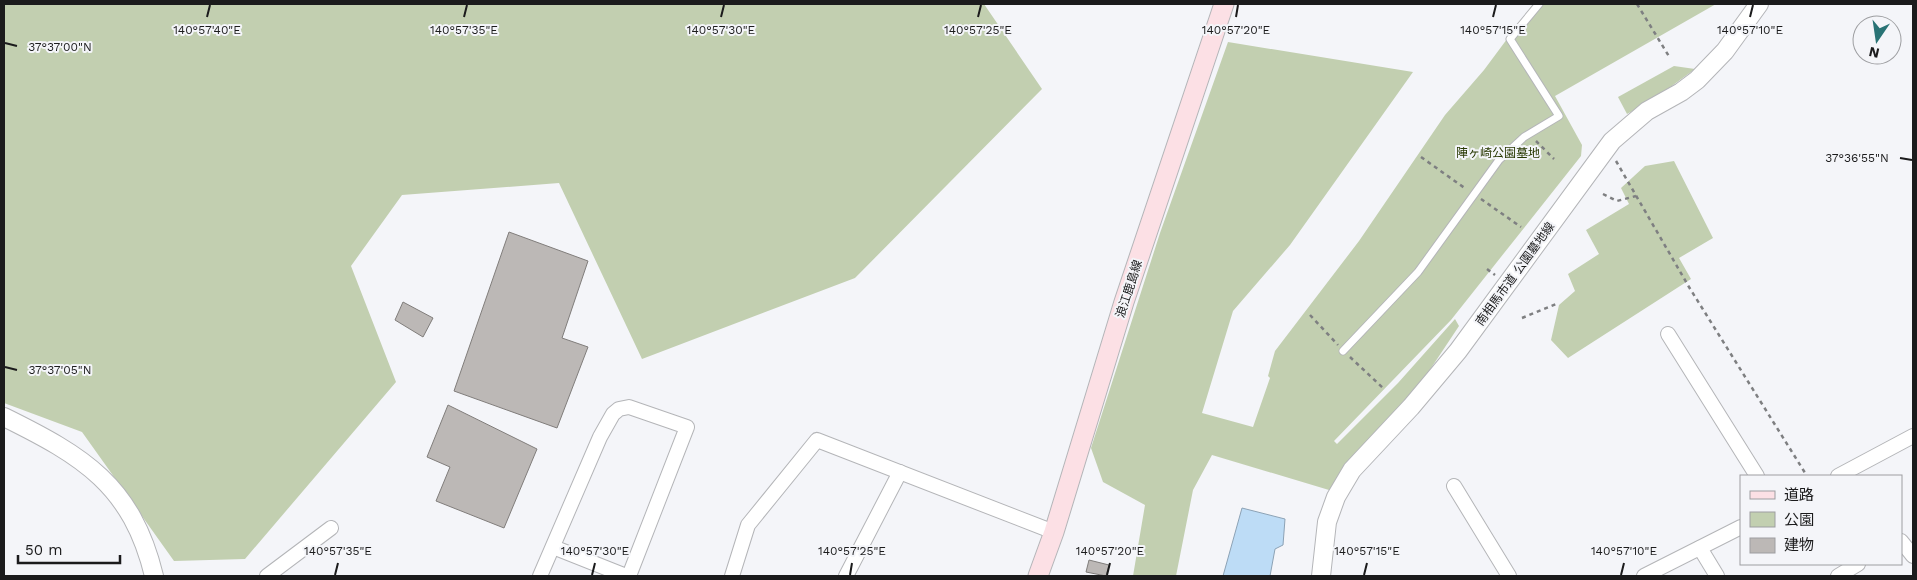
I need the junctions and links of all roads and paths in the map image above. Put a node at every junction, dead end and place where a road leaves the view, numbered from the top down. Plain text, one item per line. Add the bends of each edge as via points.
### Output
1 (1224, 4) edge
2 (1539, 4) edge
3 (1638, 4) edge
4 (1759, 4) edge
5 (1670, 58) dead end
6 (1529, 134) junction
7 (1607, 147) junction
8 (1554, 159) dead end
9 (1603, 194) dead end
10 (1636, 196) junction
11 (1556, 304) dead end
12 (1522, 318) dead end
13 (1668, 334) dead end
14 (1343, 351) dead end
15 (4, 417) edge
16 (1913, 436) edge
17 (900, 472) junction
18 (1756, 475) edge
19 (1806, 475) edge
20 (1840, 475) edge
21 (1454, 486) dead end
22 (331, 528) dead end
23 (1740, 528) edge
24 (1054, 532) junction
25 (1902, 542) edge
26 (553, 547) junction
27 (1700, 548) junction
28 (1913, 556) edge
29 (1856, 565) edge
30 (154, 576) edge
31 (267, 576) edge
32 (540, 576) edge
33 (627, 576) edge
34 (732, 576) edge
35 (846, 576) edge
36 (1038, 576) edge
37 (1321, 576) edge
38 (1509, 576) edge
39 (1644, 576) edge
40 (1717, 576) edge
41 (1838, 576) edge

1 - 24 main road, 浪江鹿島線 via 1124,302
2 - 6 lane via 1510,39 1559,116
3 - 5 path
4 - 7 street, 南相馬市道 公園墓地線 via 1725,52 1702,75 1638,118
6 - 8 path
6 - 14 lane via 1499,160 1401,292
7 - 10 path
7 - 37 street, 南相馬市道 公園墓地線 via 1458,351 1412,407 1352,470 1336,497 1327,522
9 - 10 path via 1617,201
10 - 19 path
11 - 12 path
13 - 18 street
15 - 30 street via 68,450 112,487 134,521
16 - 20 street
17 - 24 street
17 - 34 street via 817,440 748,525
17 - 35 street
21 - 38 street
22 - 31 street
23 - 27 street
24 - 36 main road, 浪江鹿島線
25 - 28 street
26 - 32 street
26 - 33 street
26 - 33 street via 590,459 619,408 629,407 678,424 687,428
27 - 39 street
27 - 40 street
29 - 41 street

